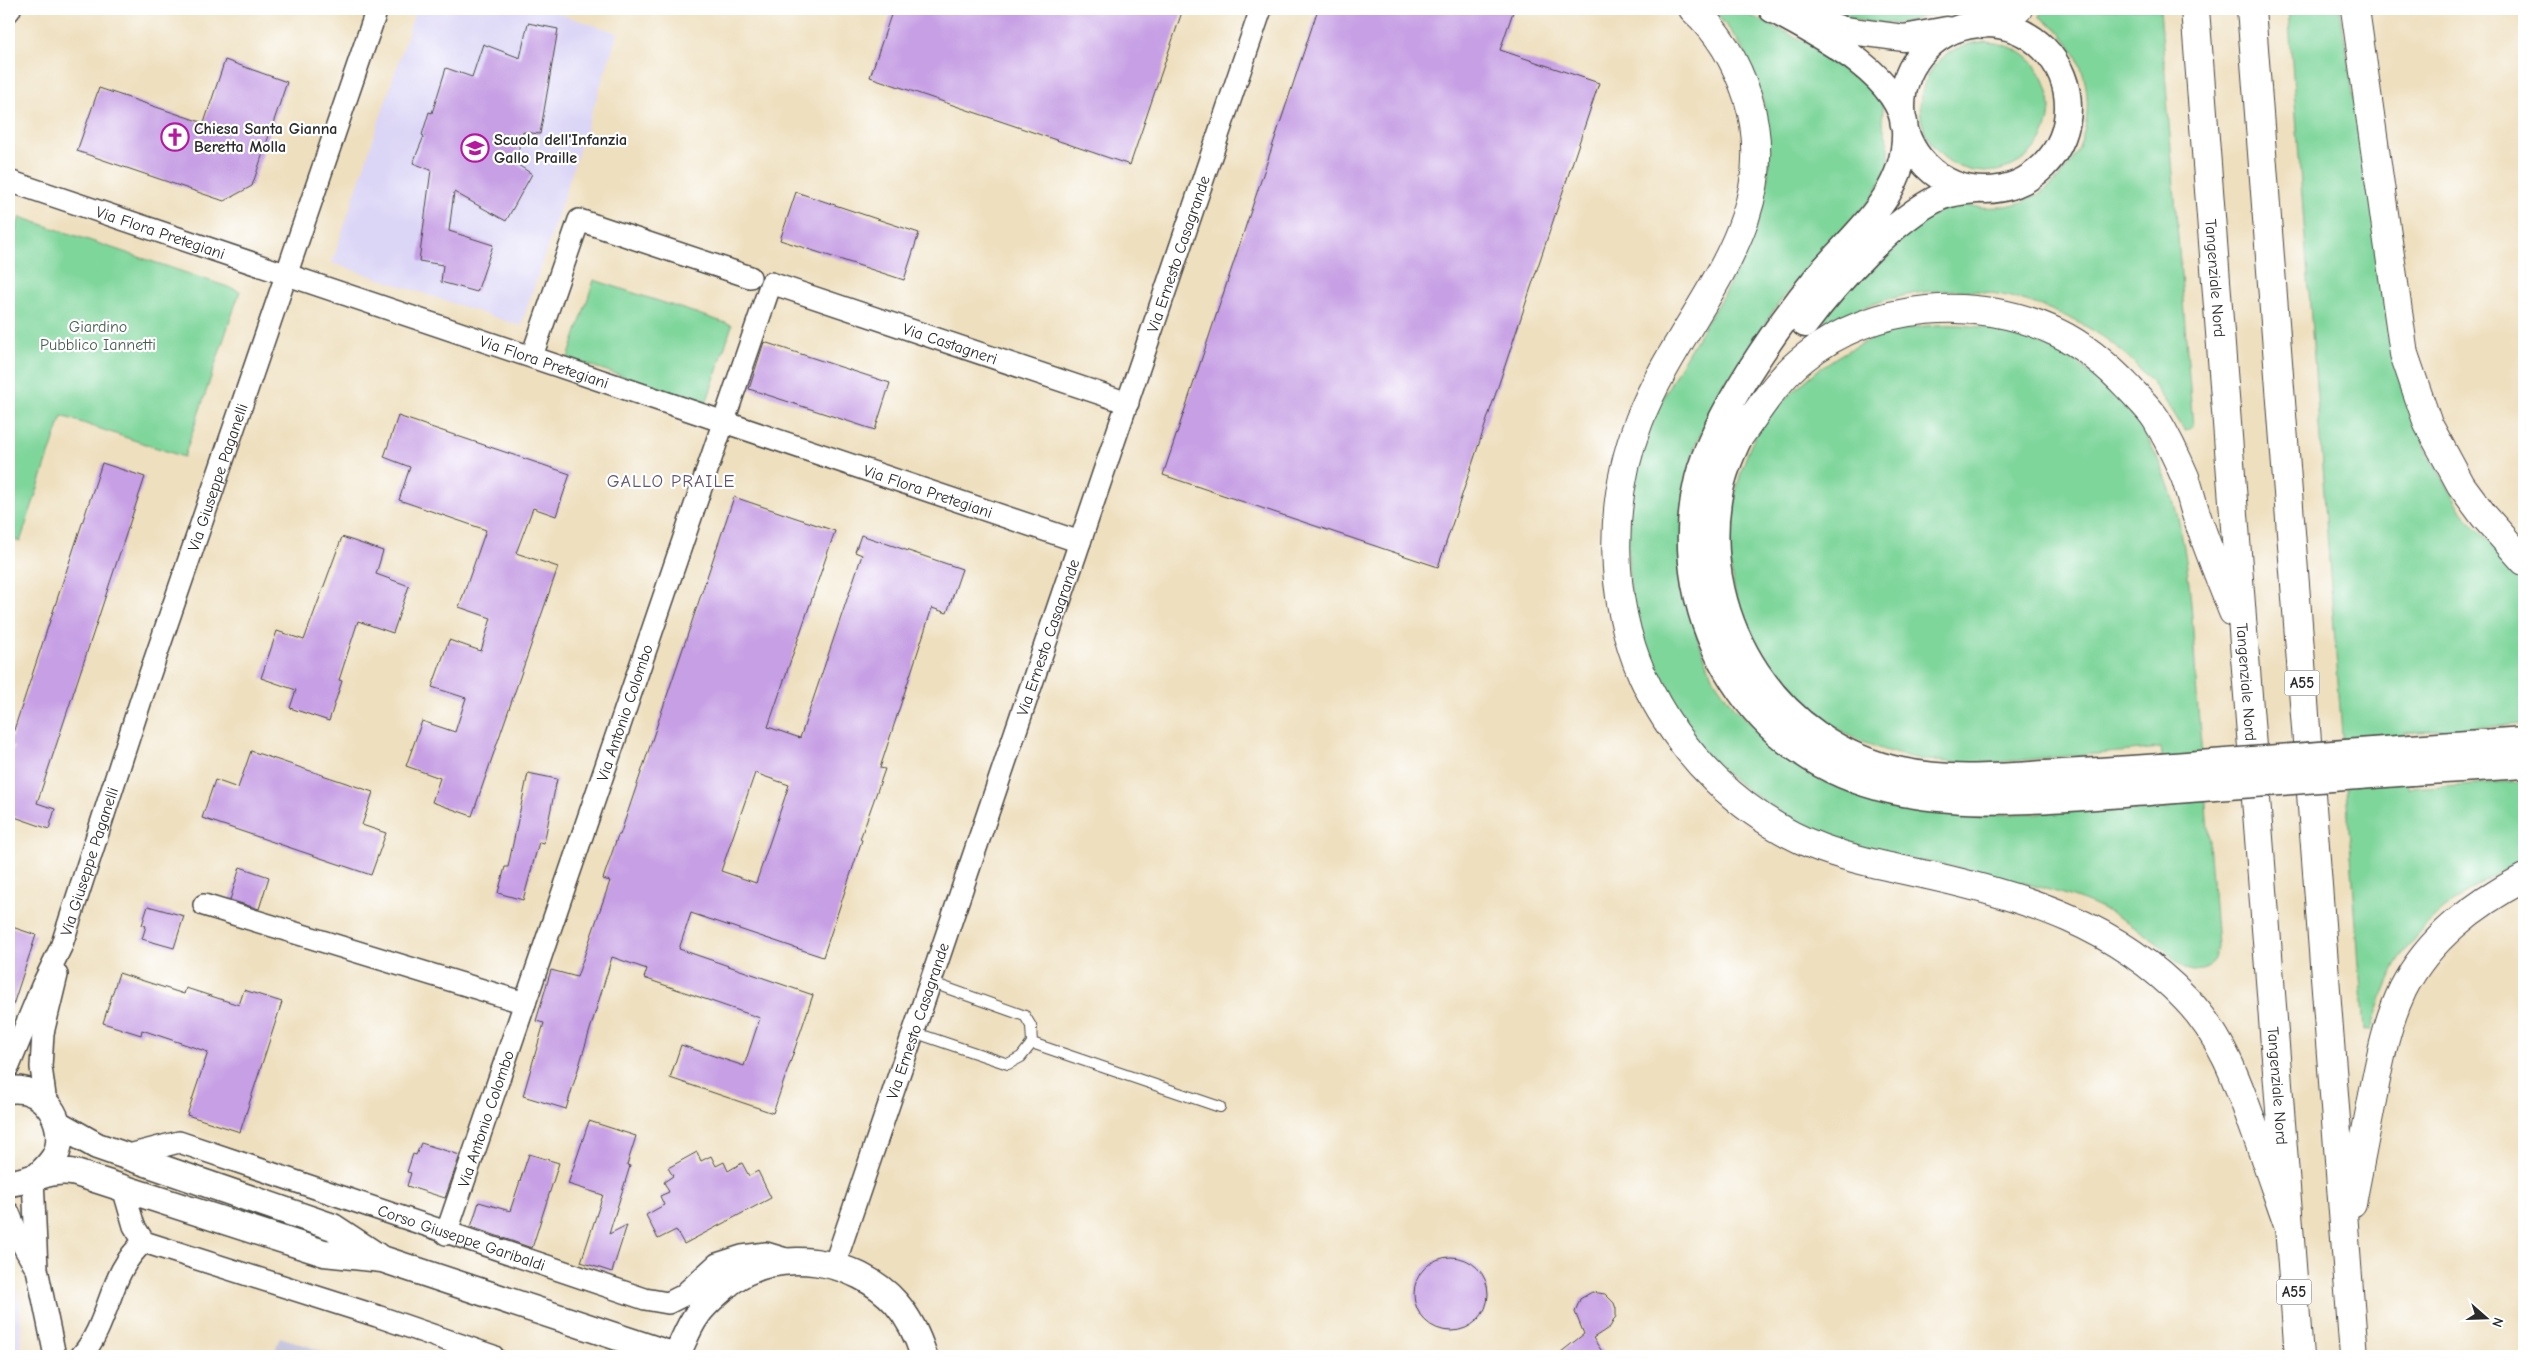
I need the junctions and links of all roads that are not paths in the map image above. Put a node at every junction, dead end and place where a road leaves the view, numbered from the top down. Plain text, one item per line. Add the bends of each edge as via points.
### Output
1 (377, 9) edge
2 (1262, 9) edge
3 (1693, 9) edge
4 (1772, 9) edge
5 (1777, 9) edge
6 (2018, 9) edge
7 (2195, 9) edge
8 (2251, 9) edge
9 (2355, 9) edge
10 (1972, 26) junction
11 (1905, 128) junction
12 (9, 181) edge
13 (1977, 190) junction
14 (285, 274) junction
15 (750, 277) dead end
16 (771, 284) joint
17 (532, 356) junction
18 (1128, 404) junction
19 (723, 421) junction
20 (1739, 437) junction
21 (1080, 542) junction
22 (2524, 561) edge
23 (2244, 641) junction
24 (2524, 740) edge
25 (2412, 760) junction
26 (2524, 764) edge
27 (2161, 779) junction
28 (2524, 878) edge
29 (204, 905) dead end
30 (61, 948) junction
31 (930, 982) junction
32 (525, 1003) junction
33 (913, 1032) junction
34 (1032, 1043) junction
35 (10, 1059) edge
36 (9, 1090) edge
37 (1220, 1107) dead end
38 (52, 1113) junction
39 (125, 1156) junction
40 (26, 1179) edge
41 (122, 1188) junction
42 (9, 1213) edge
43 (2289, 1228) junction
44 (446, 1234) junction
45 (2345, 1236) junction
46 (144, 1242) junction
47 (382, 1259) junction
48 (789, 1260) junction
49 (834, 1266) junction
50 (37, 1269) junction
51 (88, 1354) edge
52 (55, 1356) edge
53 (493, 1356) edge
54 (676, 1356) edge
55 (924, 1356) edge
56 (2299, 1356) edge
57 (2354, 1356) edge

1 - 14 street, Via Giuseppe Paganelli
2 - 18 street, Via Ernesto Casagrande
3 - 43 highway via 1720,37 1743,82 1751,107 1756,155 1744,225 1725,265 1656,384 1640,418 1621,484 1617,546 1622,611 1630,641 1655,701 1688,751 1729,793 1752,811 1799,838 1858,859 1976,886 2046,907 2105,935 2162,977 2187,1000 2219,1041 2232,1068
4 - 11 street via 1834,44 1860,63 1886,87
5 - 10 street via 1844,30 1904,38
6 - 10 highway via 2008,16
7 - 23 highway, Tangenziale Nord / A55
8 - 45 highway, A55
9 - 22 highway via 2404,354 2428,424 2442,453 2484,516
10 - 11 street via 1942,36 1930,45 1912,68 1904,88
10 - 13 street via 2000,26 2033,40 2057,66 2067,100 2062,136 2054,152 2029,177 1996,190
11 - 13 street via 1911,146 1931,171 1953,184
11 - 27 street via 1899,170 1886,197 1781,325 1734,400 1707,454 1698,480 1691,534 1697,592 1714,648 1743,696 1767,724 1810,757 1866,784 1918,797 1967,802
12 - 14 street, Via Flora Pretegiani
13 - 20 street via 1953,192 1917,211 1894,228 1852,269 1823,300 1794,339 1771,374
14 - 17 street, Via Flora Pretegiani
14 - 30 street, Via Giuseppe Paganelli
15 - 17 street via 579,220
16 - 18 street, Via Castagneri
16 - 19 street, Via Antonio Colombo
17 - 19 street, Via Flora Pretegiani
18 - 21 street, Via Ernesto Casagrande
19 - 21 street, Via Flora Pretegiani
19 - 32 street, Via Antonio Colombo
20 - 23 highway via 1778,384 1804,358 1860,324 1892,315 1951,309 1984,311 2057,332 2113,370 2156,418 2185,478 2197,519
20 - 27 street via 1725,469 1718,501 1716,562 1722,596 1739,645 1750,664 1789,711 1812,730 1867,761 1938,777
21 - 31 street, Via Ernesto Casagrande
23 - 43 highway, Tangenziale Nord / A55
24 - 25 street
25 - 26 street
25 - 27 street, bridge
28 - 45 highway via 2475,907 2453,925 2418,965 2403,990 2382,1049
29 - 32 street
30 - 35 street, Via Giuseppe Paganelli
30 - 38 street, Via Giuseppe Paganelli via 55,990 42,1033 40,1067
31 - 33 street, Via Ernesto Casagrande
31 - 34 lane via 1025,1016 1031,1026
32 - 44 street, Via Antonio Colombo
33 - 34 lane via 1008,1064 1021,1058
33 - 49 street, Via Ernesto Casagrande
34 - 37 lane
36 - 38 street, Corso Giuseppe Garibaldi via 32,1093
38 - 39 street, Corso Giuseppe Garibaldi via 86,1142
38 - 40 street via 60,1139 56,1153 49,1166
39 - 44 street, Corso Giuseppe Garibaldi via 179,1142
39 - 47 street, Corso Giuseppe Garibaldi via 333,1227
40 - 41 street, Corso Giuseppe Garibaldi via 66,1171
40 - 50 street
41 - 46 street via 134,1226
41 - 47 street, Corso Giuseppe Garibaldi via 324,1253
42 - 50 street
43 - 56 highway, Tangenziale Nord / A55
44 - 48 street, Corso Giuseppe Garibaldi via 645,1299 668,1303 682,1296 717,1264 766,1253
45 - 57 highway, A55
46 - 51 street via 122,1267
46 - 53 street
47 - 54 street, Corso Giuseppe Garibaldi
48 - 49 street, Corso Giuseppe Garibaldi
48 - 54 street, Corso Giuseppe Garibaldi via 757,1269 731,1282 697,1315
49 - 55 street, Corso Giuseppe Garibaldi via 867,1280 895,1302 916,1332
50 - 52 street

